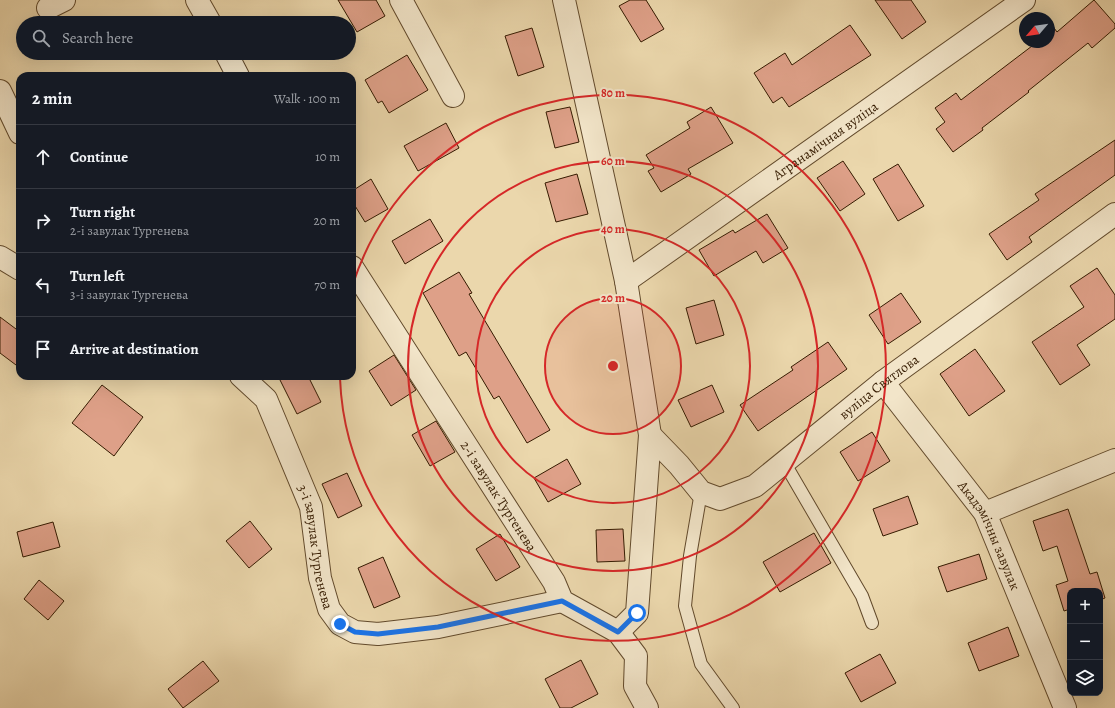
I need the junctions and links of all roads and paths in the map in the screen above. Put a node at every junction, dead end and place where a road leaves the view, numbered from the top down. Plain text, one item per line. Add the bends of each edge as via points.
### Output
1 (198, 0) edge
2 (401, 0) edge
3 (564, 0) edge
4 (1024, 0) edge
5 (206, 16) edge
6 (230, 60) edge
7 (236, 72) edge
8 (0, 91) edge
9 (453, 96) dead end
10 (16, 125) edge
11 (1115, 214) edge
12 (0, 256) edge
13 (16, 266) edge
14 (356, 272) edge
15 (626, 281) junction
16 (245, 380) edge
17 (883, 382) junction
18 (650, 435) junction
19 (1115, 460) edge
20 (784, 462) junction
21 (701, 492) junction
22 (985, 513) junction
23 (562, 601) junction
24 (872, 623) dead end
25 (618, 632) junction
26 (647, 708) edge
27 (733, 708) edge
28 (1065, 708) edge

1 - 5 street
2 - 9 street
3 - 15 street
4 - 15 street, Агранамічная вуліца
6 - 7 street
8 - 10 street
11 - 17 street, вуліца Святлова
12 - 13 street
14 - 23 street, 2-і завулак Тургенева via 554,582
15 - 18 street
16 - 23 street, 3-і завулак Тургенева via 266,399 311,507 320,578 329,610 340,624 355,632 378,634 438,627
17 - 20 street, вуліца Святлова
17 - 22 street, Акадэмічны завулак
18 - 21 street via 679,464
18 - 25 street via 637,613
19 - 22 street
20 - 21 street, вуліца Святлова via 755,486 720,499
20 - 24 lane via 862,596
21 - 27 lane via 685,606 701,664
22 - 28 street, Акадэмічны завулак
23 - 25 street
25 - 26 street via 636,656 635,686

